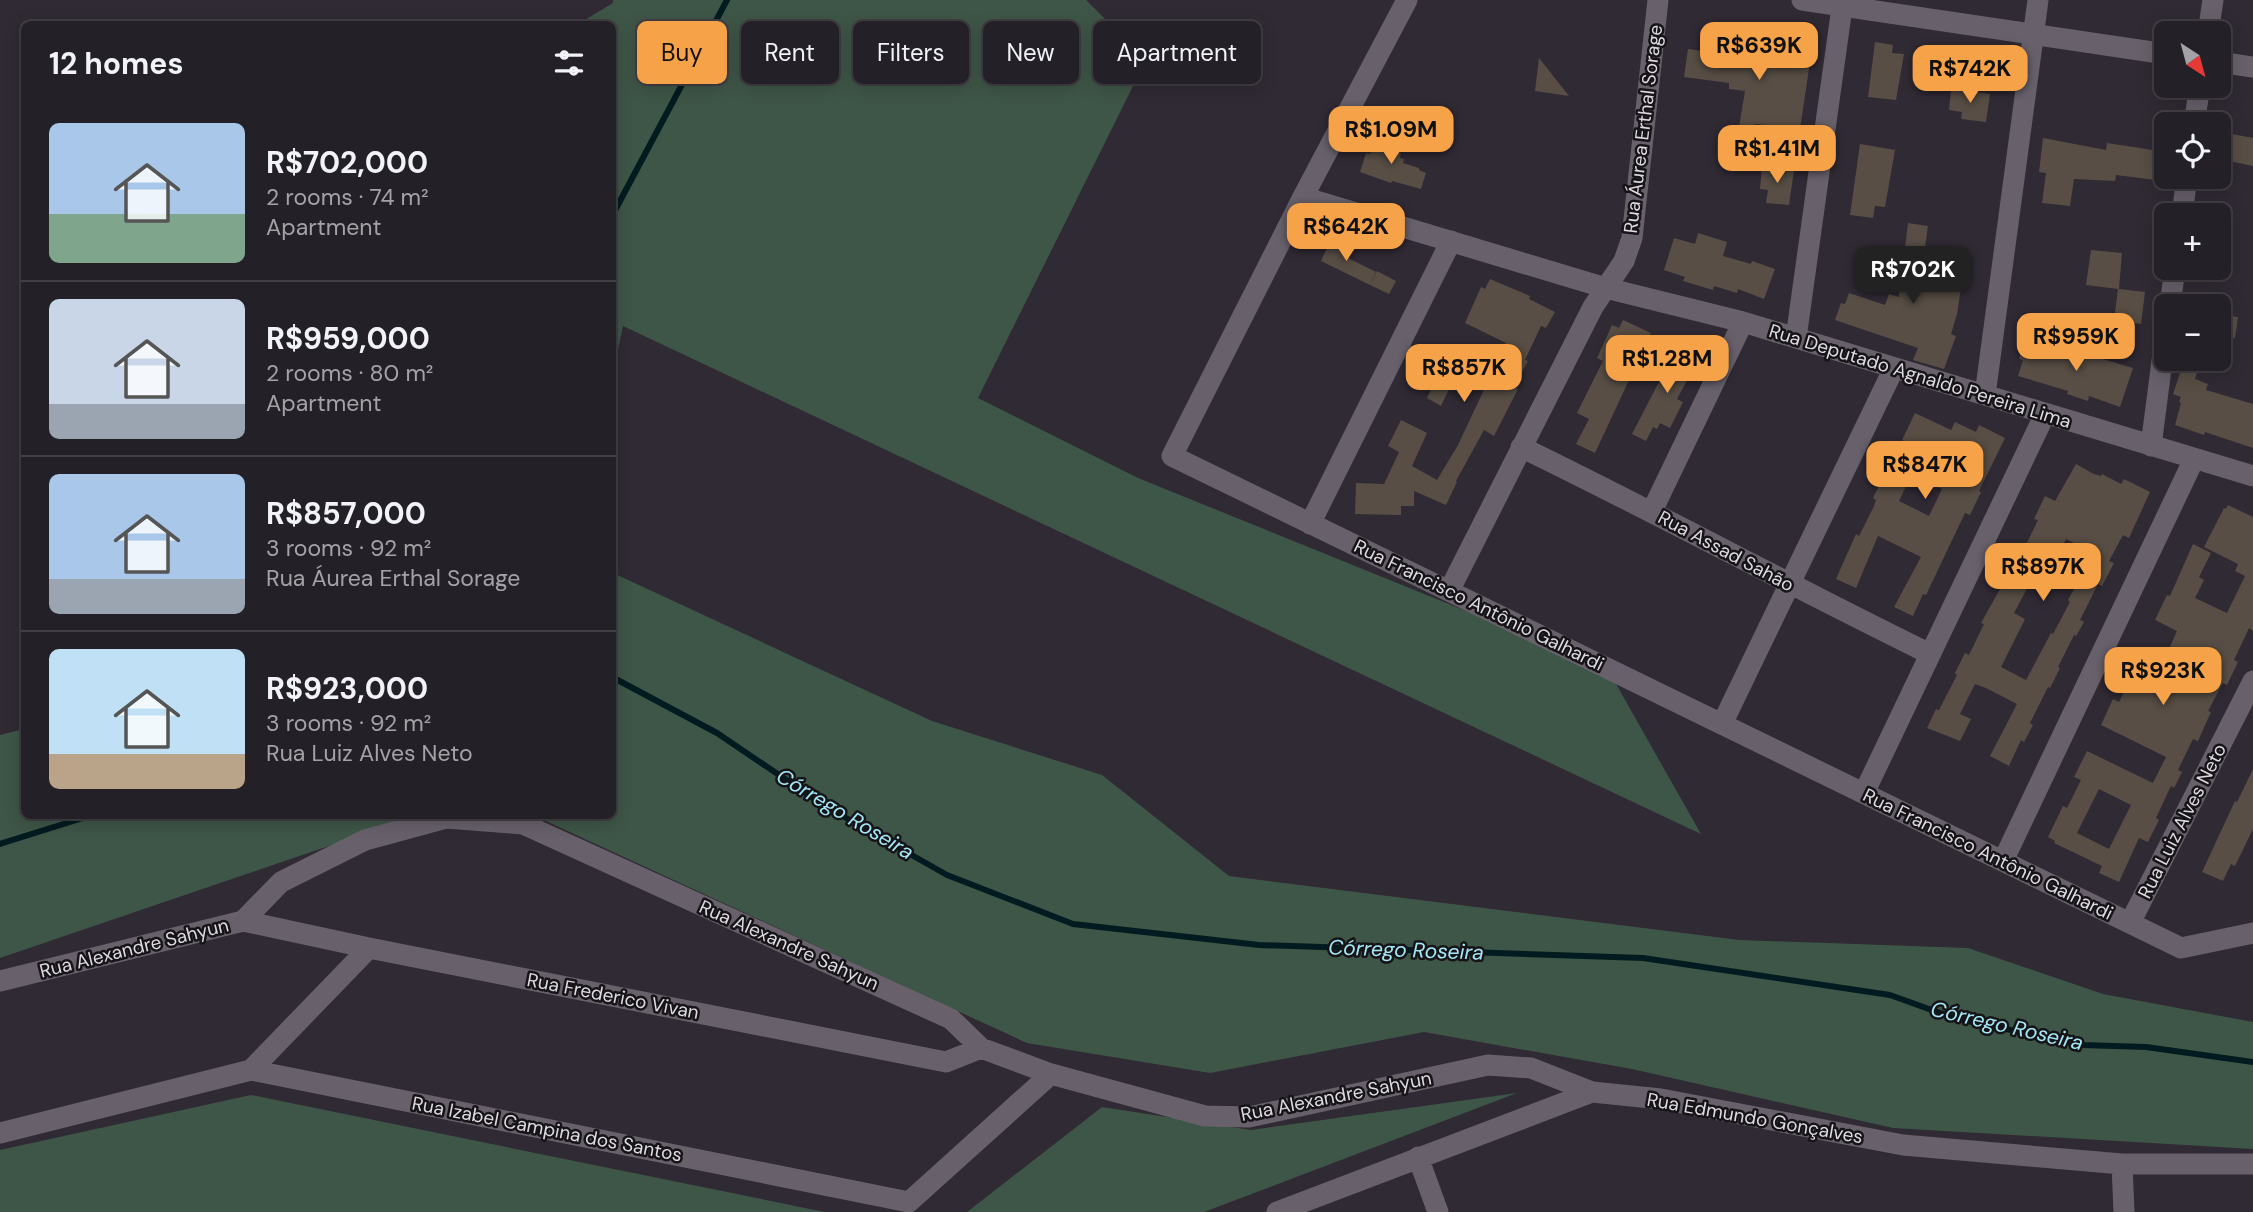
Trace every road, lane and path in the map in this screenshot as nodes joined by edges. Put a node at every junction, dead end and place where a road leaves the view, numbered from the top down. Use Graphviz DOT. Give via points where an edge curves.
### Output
graph roads {
  1 [pos="1407,0"];
  2 [pos="1658,0"];
  3 [pos="1802,0"];
  4 [pos="2038,0"];
  5 [pos="2213,0"];
  6 [pos="1843,3"];
  7 [pos="2209,21"];
  8 [pos="2034,34"];
  9 [pos="2154,52"];
  10 [pos="2231,64"];
  11 [pos="2253,67"];
  12 [pos="1303,197"];
  13 [pos="1451,241"];
  14 [pos="1606,288"];
  15 [pos="1743,322"];
  16 [pos="1796,338"];
  17 [pos="1894,368"];
  18 [pos="2161,371"];
  19 [pos="1985,395"];
  20 [pos="2045,414"];
  21 [pos="2151,446"];
  22 [pos="1521,447"];
  23 [pos="2194,459"];
  24 [pos="2253,476"];
  25 [pos="1652,511"];
  26 [pos="1310,524"];
  27 [pos="1789,586"];
  28 [pos="1449,591"];
  29 [pos="1930,654"];
  30 [pos="2253,681"];
  31 [pos="1722,724"];
  32 [pos="1864,793"];
  33 [pos="442,819"];
  34 [pos="459,819"];
  35 [pos="2003,861"];
  36 [pos="243,920"];
  37 [pos="2130,923"];
  38 [pos="2253,933"];
  39 [pos="369,948"];
  40 [pos="0,981"];
  41 [pos="981,1048"];
  42 [pos="251,1070"];
  43 [pos="1051,1074"];
  44 [pos="1592,1092"];
  45 [pos="0,1133"];
  46 [pos="1419,1157"];
  47 [pos="2122,1164"];
  48 [pos="2253,1164"];
  49 [pos="1278,1212"];
  50 [pos="1437,1212"];
  51 [pos="2124,1212"];
  1 -- 12 [label="street, Rua Francisco Antônio Galhardi"];
  2 -- 14 [label="street, Rua Áurea Erthal Sorage" via="1632,238 1624,261"];
  3 -- 6 [label="street"];
  4 -- 8 [label="street"];
  5 -- 7 [label="street"];
  6 -- 8 [label="street"];
  6 -- 16 [label="street"];
  8 -- 9 [label="street"];
  8 -- 19 [label="street"];
  10 -- 11 [label="street"];
  12 -- 13 [label="street, Rua Deputado Agnaldo Pereira Lima"];
  12 -- 26 [label="street, Rua Francisco Antônio Galhardi" via="1172,456"];
  13 -- 14 [label="street, Rua Deputado Agnaldo Pereira Lima"];
  13 -- 26 [label="street"];
  14 -- 15 [label="street, Rua Deputado Agnaldo Pereira Lima"];
  14 -- 22 [label="street, Rua Áurea Erthal Sorage"];
  15 -- 16 [label="street, Rua Deputado Agnaldo Pereira Lima"];
  15 -- 25 [label="street"];
  16 -- 17 [label="street, Rua Deputado Agnaldo Pereira Lima"];
  17 -- 19 [label="street, Rua Deputado Agnaldo Pereira Lima"];
  17 -- 27 [label="street"];
  18 -- 21 [label="street"];
  19 -- 20 [label="street, Rua Deputado Agnaldo Pereira Lima"];
  20 -- 21 [label="street, Rua Deputado Agnaldo Pereira Lima"];
  20 -- 29 [label="street"];
  21 -- 23 [label="street, Rua Deputado Agnaldo Pereira Lima"];
  22 -- 25 [label="street, Rua Assad Sahão"];
  22 -- 28 [label="street, Rua Áurea Erthal Sorage"];
  23 -- 24 [label="street, Rua Deputado Agnaldo Pereira Lima"];
  23 -- 35 [label="street"];
  25 -- 27 [label="street, Rua Assad Sahão"];
  26 -- 28 [label="street, Rua Francisco Antônio Galhardi"];
  27 -- 29 [label="street, Rua Assad Sahão"];
  27 -- 31 [label="street"];
  28 -- 31 [label="street, Rua Francisco Antônio Galhardi"];
  29 -- 32 [label="street"];
  30 -- 37 [label="street, Rua Luiz Alves Neto"];
  31 -- 32 [label="street, Rua Francisco Antônio Galhardi"];
  32 -- 35 [label="street, Rua Francisco Antônio Galhardi"];
  33 -- 36 [label="street, Rua Alexandre Sahyun" via="365,840 281,882"];
  34 -- 41 [label="street, Rua Alexandre Sahyun" via="523,824 951,1019"];
  35 -- 37 [label="street, Rua Francisco Antônio Galhardi"];
  36 -- 39 [label="street, Rua Frederico Vivan"];
  36 -- 40 [label="street, Rua Alexandre Sahyun"];
  37 -- 38 [label="street, Rua Francisco Antônio Galhardi" via="2181,948"];
  39 -- 41 [label="street, Rua Frederico Vivan" via="946,1062"];
  39 -- 42 [label="street"];
  41 -- 43 [label="street, Rua Alexandre Sahyun"];
  42 -- 43 [label="street, Rua Izabel Campina dos Santos" via="909,1202"];
  42 -- 45 [label="street, Rua Izabel Campina dos Santos"];
  43 -- 44 [label="street, Rua Alexandre Sahyun" via="1205,1116 1249,1116 1488,1065 1531,1068"];
  44 -- 46 [label="street, Rua Edmundo Gonçalves"];
  44 -- 47 [label="street, Rua Edmundo Gonçalves" via="1661,1099 1903,1145"];
  46 -- 49 [label="street, Rua Edmundo Gonçalves"];
  46 -- 50 [label="street"];
  47 -- 48 [label="street, Rua Edmundo Gonçalves"];
  47 -- 51 [label="street"];
}
